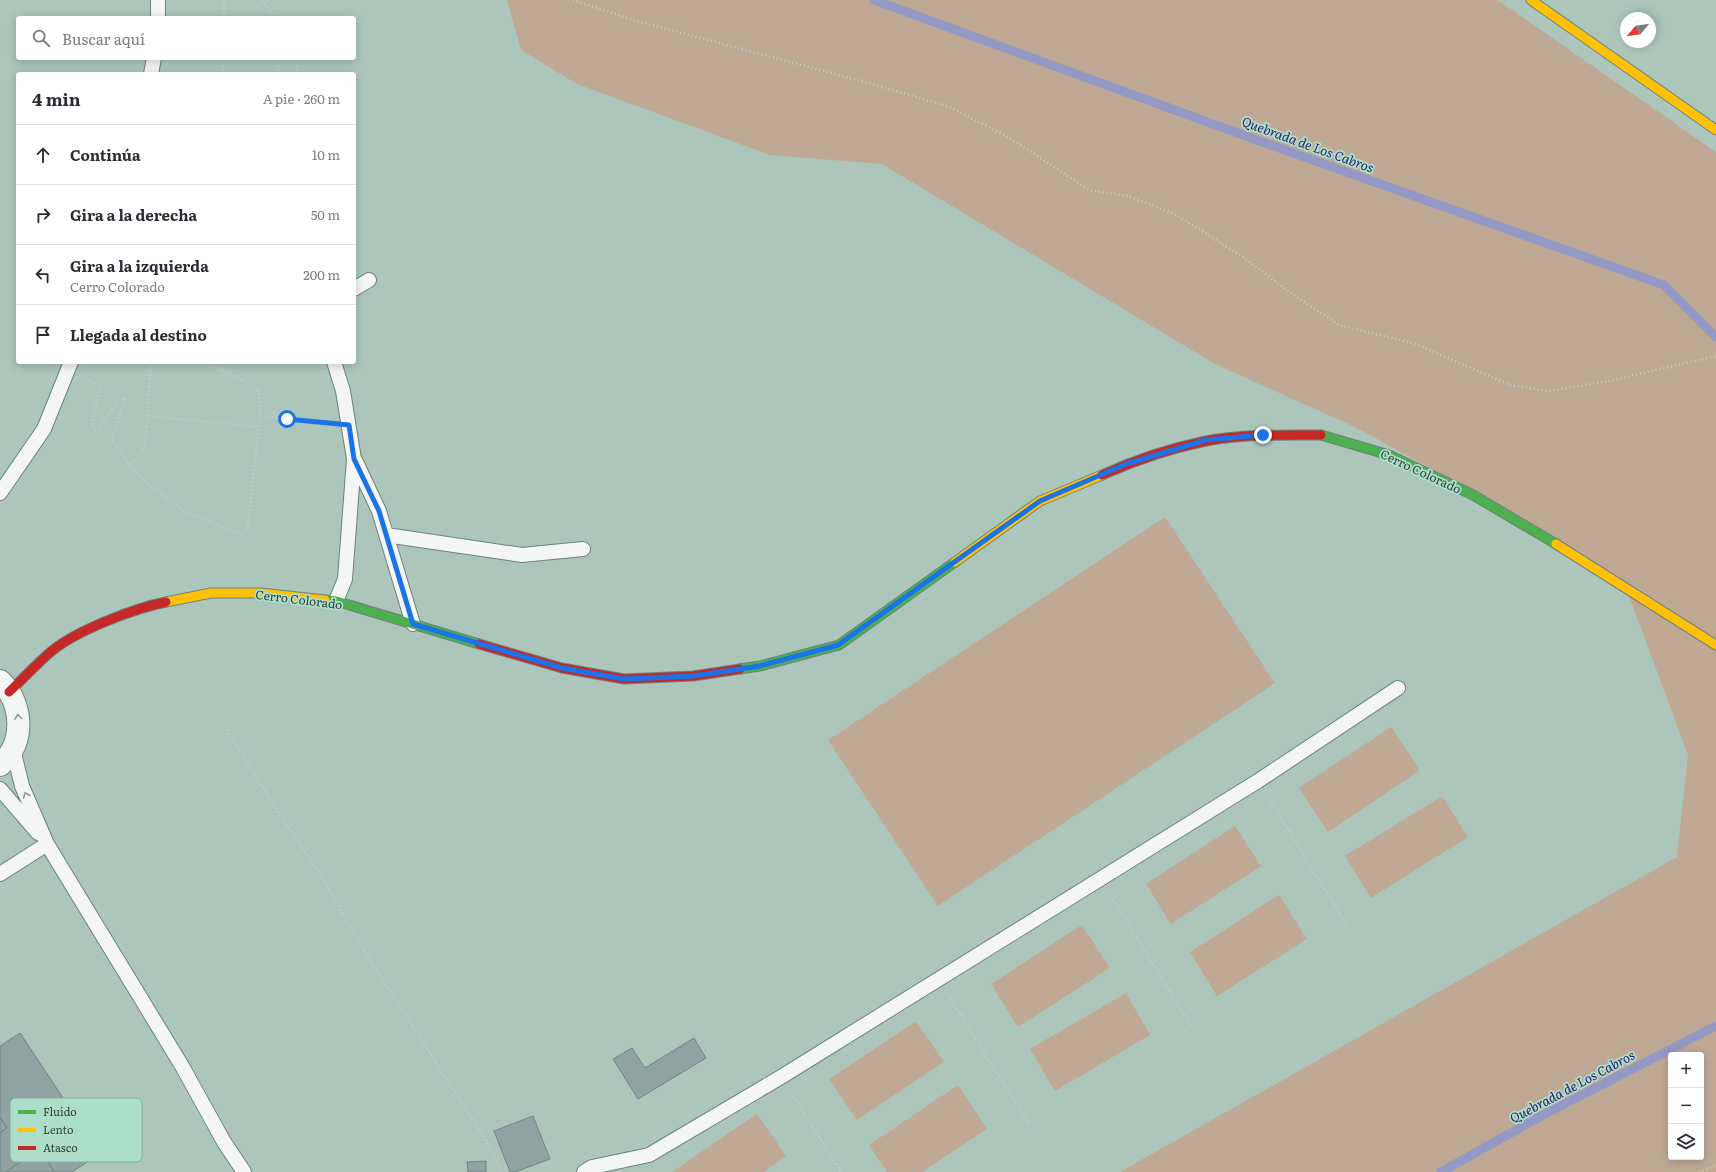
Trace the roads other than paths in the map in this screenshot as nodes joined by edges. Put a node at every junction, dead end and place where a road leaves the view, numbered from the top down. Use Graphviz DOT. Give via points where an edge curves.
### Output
graph roads {
  1 [pos="158,0"];
  2 [pos="1531,0"];
  3 [pos="158,16"];
  4 [pos="154,60"];
  5 [pos="151,72"];
  6 [pos="1716,130"];
  7 [pos="369,280"];
  8 [pos="356,288"];
  9 [pos="335,364"];
  10 [pos="69,366"];
  11 [pos="354,459"];
  12 [pos="0,492"];
  13 [pos="386,535"];
  14 [pos="583,549"];
  15 [pos="336,601"];
  16 [pos="413,624"];
  17 [pos="1716,645"];
  18 [pos="5,686"];
  19 [pos="1398,688"];
  20 [pos="6,757"];
  21 [pos="0,789"];
  22 [pos="47,844"];
  23 [pos="0,874"];
  24 [pos="244,1172"];
  25 [pos="584,1172"];
  1 -- 3 [label="lane"];
  2 -- 6 [label="street"];
  4 -- 5 [label="lane"];
  7 -- 8 [label="lane"];
  9 -- 11 [label="lane" via="343,391"];
  10 -- 12 [label="lane" via="44,429"];
  11 -- 13 [label="lane" via="379,511"];
  11 -- 15 [label="lane" via="345,579"];
  13 -- 14 [label="lane" via="522,555"];
  13 -- 16 [label="lane"];
  15 -- 16 [label="street, Cerro Colorado"];
  15 -- 18 [label="street, Cerro Colorado" via="260,593 211,592 149,605 92,627 54,649"];
  16 -- 17 [label="street, Cerro Colorado" via="562,668 624,679 693,676 760,666 838,645 1040,501 1126,464 1206,440 1263,435 1326,436 1389,455 1473,495 1558,545"];
  20 -- 18 [label="street, Cerro Colorado, one-way" via="19,726 18,714"];
  19 -- 25 [label="lane" via="1258,781 1101,880 781,1077 649,1155 592,1167"];
  22 -- 20 [label="lane, one-way" via="22,786"];
  21 -- 22 [label="lane"];
  22 -- 23 [label="lane"];
  22 -- 24 [label="lane"];
}
